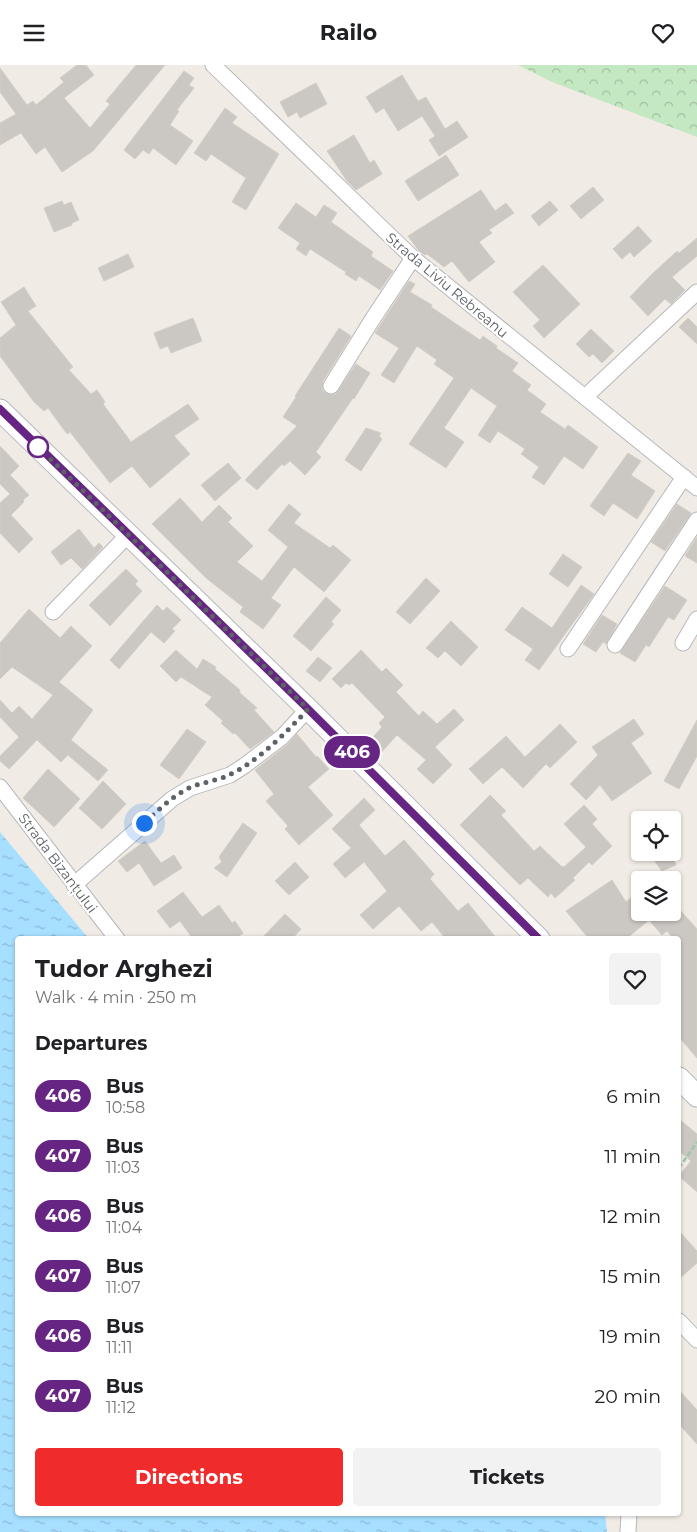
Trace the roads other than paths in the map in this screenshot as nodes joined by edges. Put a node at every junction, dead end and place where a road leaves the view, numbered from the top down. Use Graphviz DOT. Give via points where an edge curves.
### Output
graph roads {
  1 [pos="213,65"];
  2 [pos="413,258"];
  3 [pos="697,291"];
  4 [pos="331,386"];
  5 [pos="585,397"];
  6 [pos="0,409"];
  7 [pos="684,477"];
  8 [pos="697,488"];
  9 [pos="697,520"];
  10 [pos="128,535"];
  11 [pos="53,612"];
  12 [pos="697,619"];
  13 [pos="683,643"];
  14 [pos="615,645"];
  15 [pos="568,649"];
  16 [pos="308,709"];
  17 [pos="0,787"];
  18 [pos="74,885"];
  19 [pos="115,936"];
  20 [pos="536,936"];
  21 [pos="681,1080"];
  22 [pos="697,1096"];
  23 [pos="681,1323"];
  24 [pos="697,1340"];
  25 [pos="629,1516"];
  26 [pos="628,1532"];
  1 -- 2 [label="street, Strada Liviu Rebreanu"];
  2 -- 4 [label="street"];
  2 -- 5 [label="street, Strada Liviu Rebreanu"];
  3 -- 5 [label="street"];
  5 -- 7 [label="street, Strada Liviu Rebreanu"];
  6 -- 10 [label="main road"];
  7 -- 8 [label="street, Strada Liviu Rebreanu"];
  7 -- 15 [label="street"];
  9 -- 14 [label="street"];
  10 -- 11 [label="street"];
  10 -- 16 [label="main road"];
  12 -- 13 [label="street"];
  16 -- 18 [label="street" via="282,737 244,766 172,799"];
  16 -- 20 [label="main road"];
  17 -- 18 [label="street, Strada Bizanțului"];
  18 -- 19 [label="street, Strada Bizanțului"];
  21 -- 22 [label="main road"];
  23 -- 24 [label="street"];
  25 -- 26 [label="street"];
}
